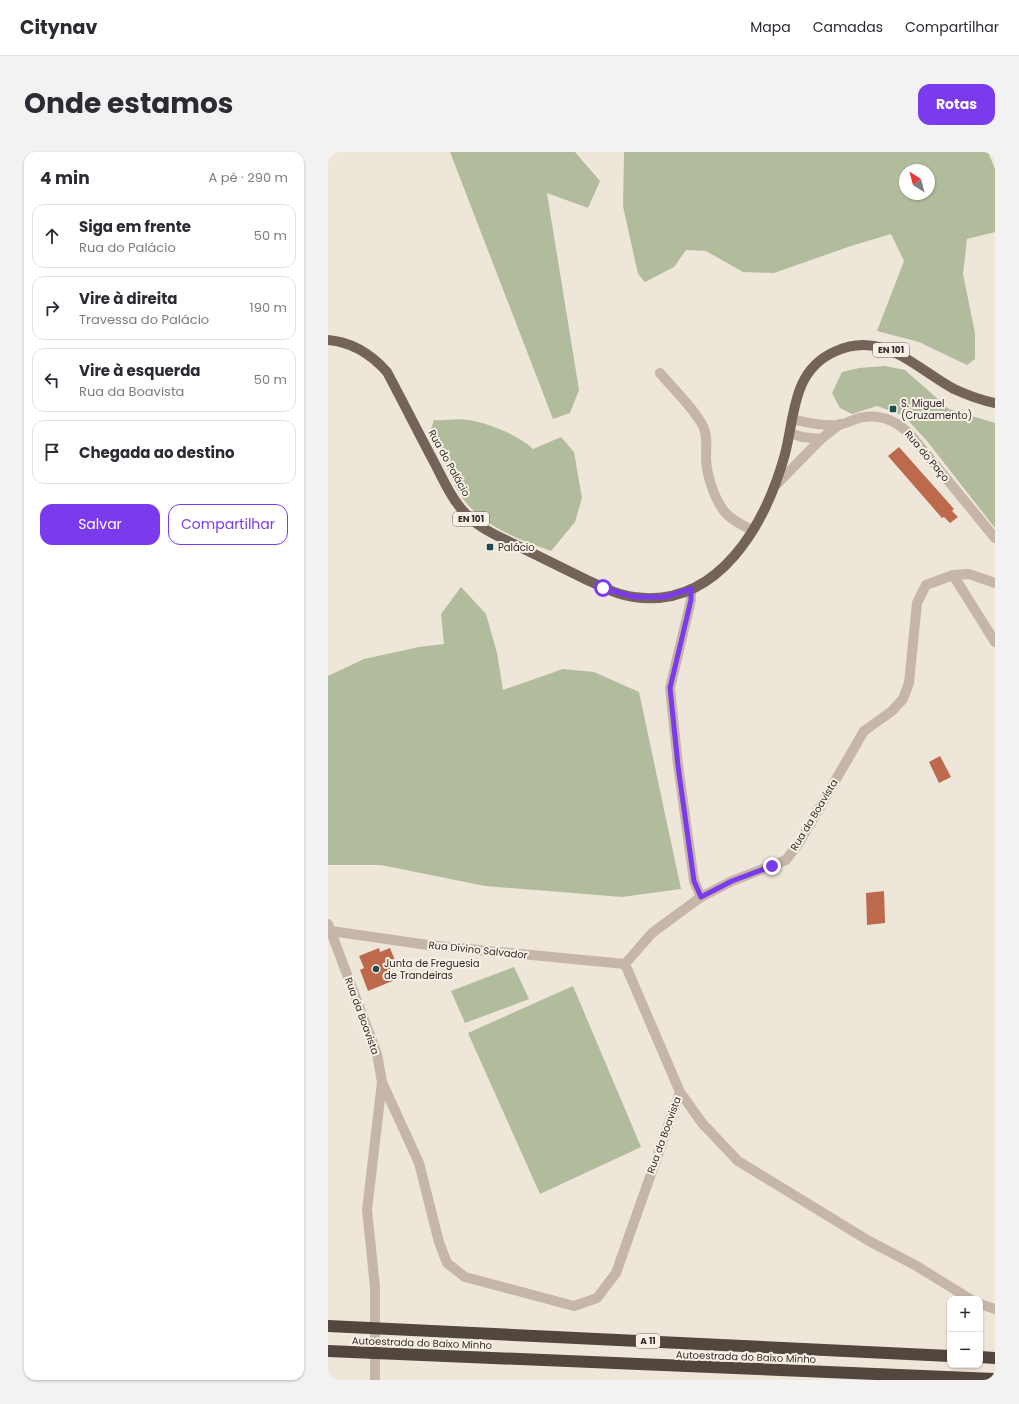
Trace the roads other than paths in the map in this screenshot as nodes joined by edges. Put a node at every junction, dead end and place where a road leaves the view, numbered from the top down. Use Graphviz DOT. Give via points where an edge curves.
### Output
graph roads {
  1 [pos="328,340"];
  2 [pos="660,373"];
  3 [pos="995,403"];
  4 [pos="792,419"];
  5 [pos="840,424"];
  6 [pos="790,433"];
  7 [pos="821,439"];
  8 [pos="774,487"];
  9 [pos="752,530"];
  10 [pos="995,538"];
  11 [pos="953,575"];
  12 [pos="995,583"];
  13 [pos="691,589"];
  14 [pos="995,642"];
  15 [pos="701,897"];
  16 [pos="329,927"];
  17 [pos="625,964"];
  18 [pos="382,1082"];
  19 [pos="680,1092"];
  20 [pos="965,1296"];
  21 [pos="983,1305"];
  22 [pos="995,1309"];
  23 [pos="328,1326"];
  24 [pos="328,1351"];
  25 [pos="947,1356"];
  26 [pos="983,1357"];
  27 [pos="995,1358"];
  28 [pos="995,1379"];
  29 [pos="375,1380"];
  1 -- 13 [label="main road, Rua do Palácio / EN 101" via="360,348 376,359 387,372 450,492 465,514 486,530 603,588 634,597 664,597"];
  2 -- 9 [label="street" via="702,425 706,437 709,476 724,511 736,522"];
  3 -- 4 [label="main road, EN 101" via="952,388 894,351 870,345 854,346 834,352 813,367 797,396"];
  4 -- 5 [label="street, Rua do Paço" via="822,425"];
  4 -- 6 [label="main road, EN 101"];
  5 -- 7 [label="street"];
  5 -- 10 [label="street, Rua do Paço" via="877,415 897,422 909,433"];
  6 -- 7 [label="street"];
  6 -- 8 [label="main road, EN 101"];
  7 -- 8 [label="street"];
  8 -- 9 [label="main road, EN 101"];
  9 -- 13 [label="main road, EN 101" via="740,550 723,569"];
  11 -- 12 [label="street, Rua da Boavista" via="969,574"];
  11 -- 14 [label="street"];
  11 -- 15 [label="street, Rua da Boavista" via="926,585 917,603 909,683 903,699 892,711 864,731 786,860 732,881"];
  13 -- 15 [label="street" via="691,600 670,688 694,881"];
  15 -- 17 [label="street, Rua da Boavista" via="652,933"];
  16 -- 17 [label="street, Rua Divino Salvador" via="428,945"];
  16 -- 18 [label="street, Rua da Boavista" via="377,1054"];
  17 -- 19 [label="street, Rua da Boavista"];
  18 -- 19 [label="street, Rua da Boavista" via="419,1163 439,1242 447,1263 465,1277 574,1306 597,1298 616,1274"];
  18 -- 29 [label="street" via="367,1210 375,1287"];
  19 -- 20 [label="street" via="702,1123 738,1161"];
  21 -- 22 [label="street"];
  23 -- 25 [label="highway, Autoestrada do Baixo Minho / A 11"];
  24 -- 28 [label="highway, Autoestrada do Baixo Minho"];
  26 -- 27 [label="highway"];
}
